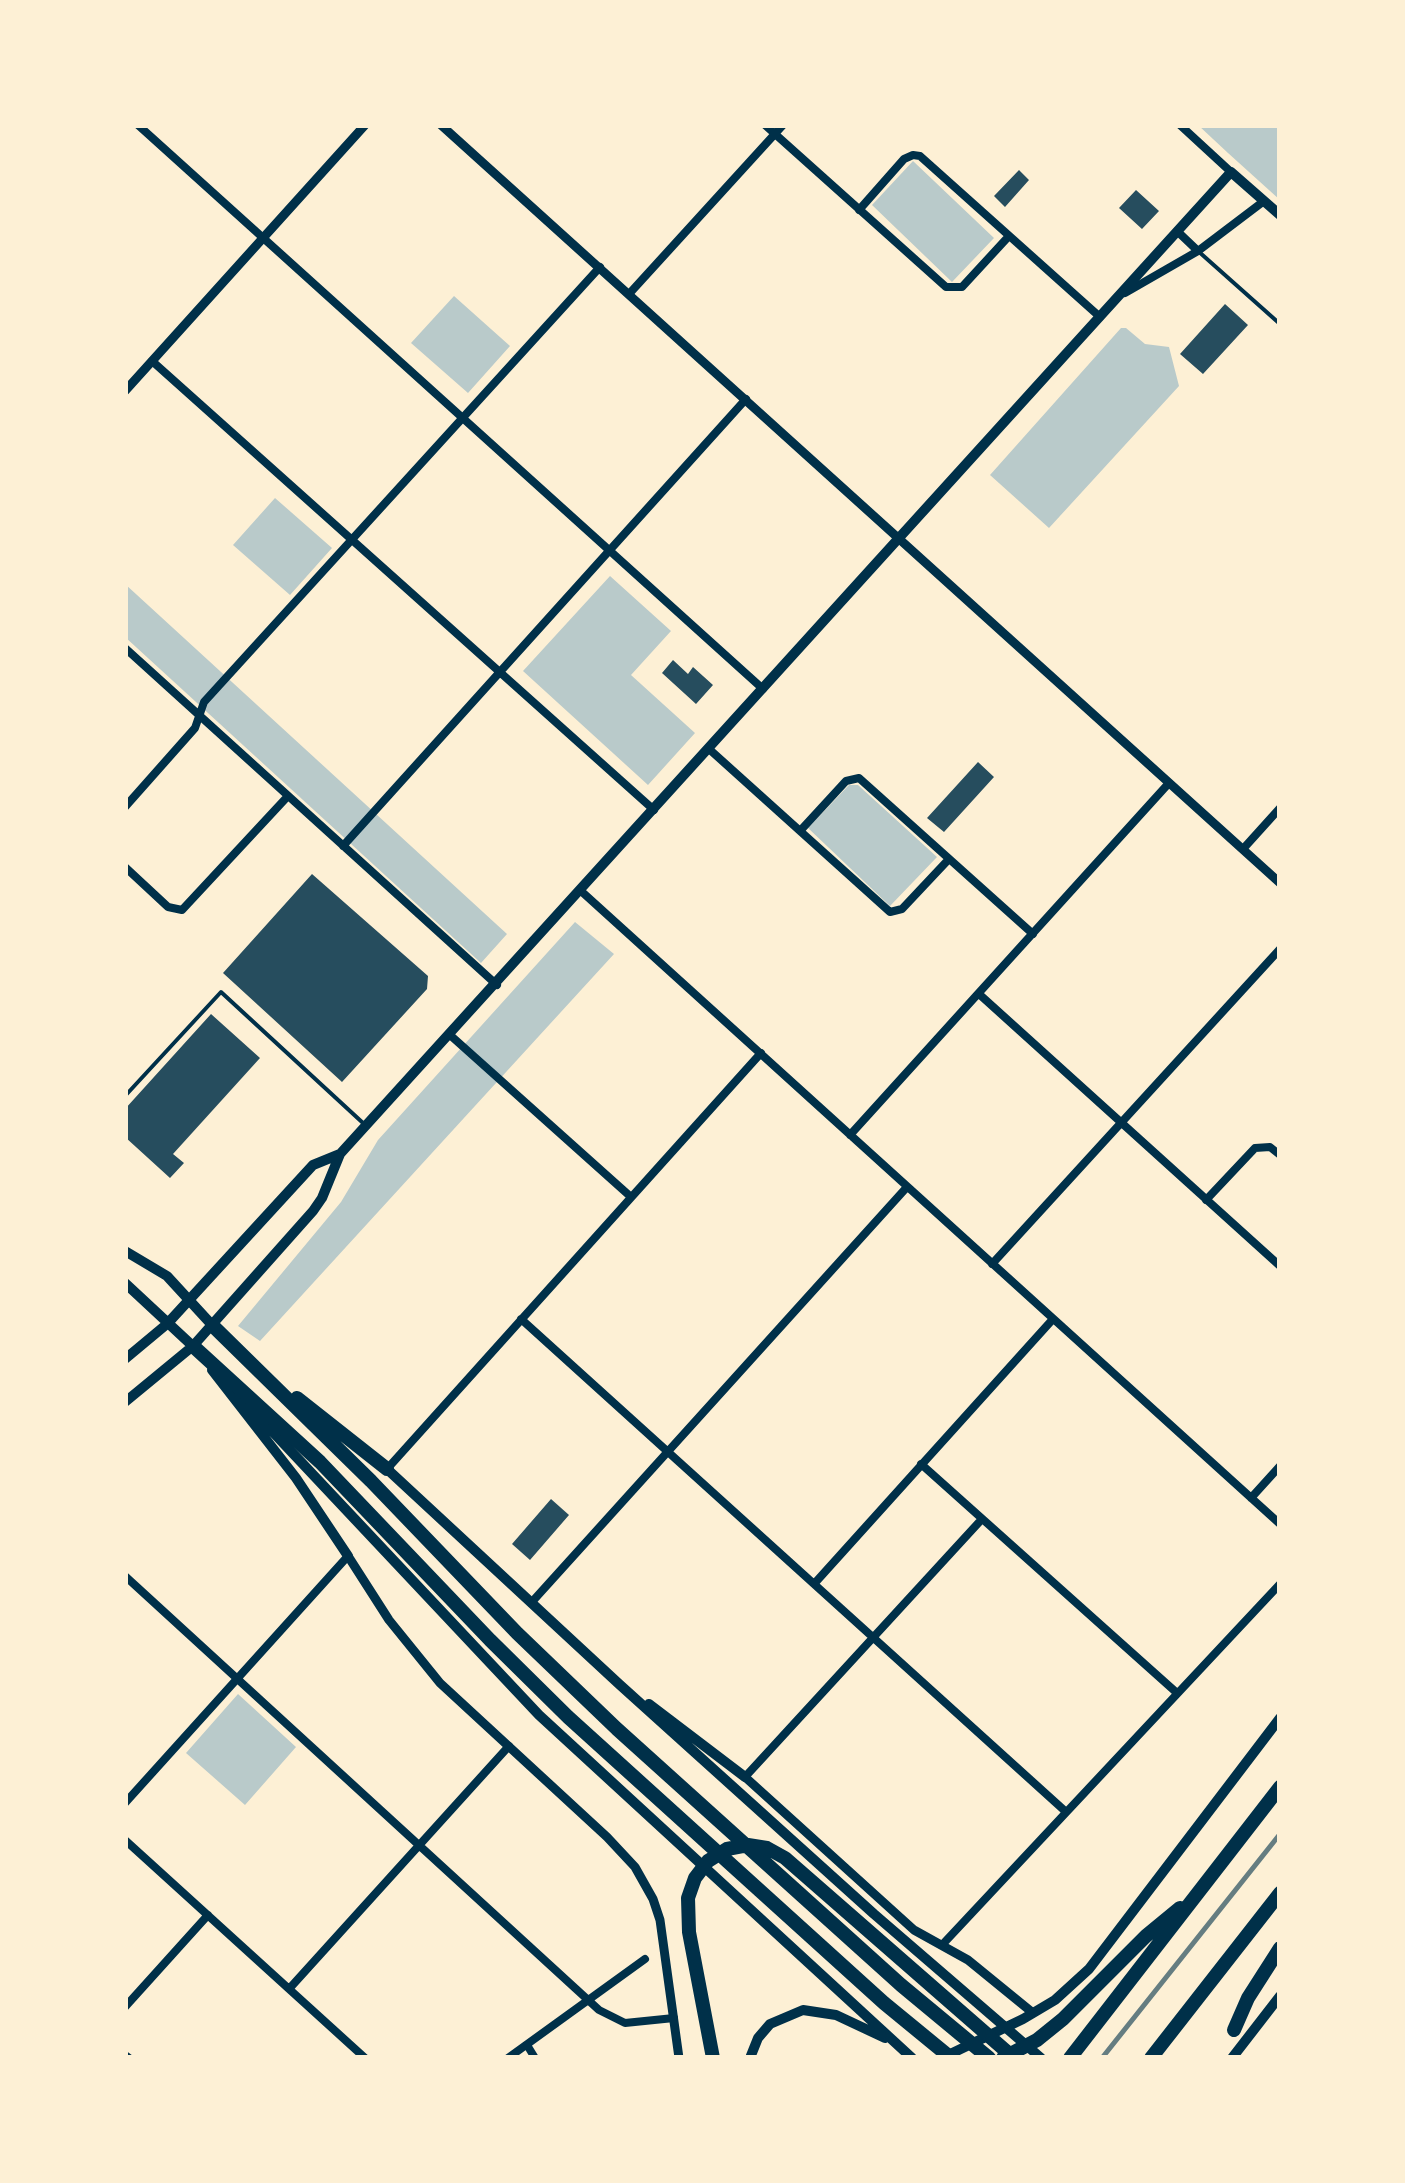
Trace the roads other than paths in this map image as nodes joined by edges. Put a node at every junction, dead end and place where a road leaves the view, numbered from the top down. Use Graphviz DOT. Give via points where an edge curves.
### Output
graph roads {
  1 [pos="138,125"];
  2 [pos="365,125"];
  3 [pos="441,125"];
  4 [pos="765,125"];
  5 [pos="782,125"];
  6 [pos="1185,127"];
  7 [pos="774,134"];
  8 [pos="1231,172"];
  9 [pos="1264,200"];
  10 [pos="859,210"];
  11 [pos="1280,215"];
  12 [pos="1178,231"];
  13 [pos="1009,236"];
  14 [pos="263,239"];
  15 [pos="1198,251"];
  16 [pos="600,267"];
  17 [pos="629,294"];
  18 [pos="1117,298"];
  19 [pos="1100,317"];
  20 [pos="1280,324"];
  21 [pos="152,361"];
  22 [pos="125,391"];
  23 [pos="746,399"];
  24 [pos="462,418"];
  25 [pos="899,538"];
  26 [pos="352,540"];
  27 [pos="609,551"];
  28 [pos="125,648"];
  29 [pos="500,672"];
  30 [pos="763,690"];
  31 [pos="199,716"];
  32 [pos="710,749"];
  33 [pos="1170,783"];
  34 [pos="288,796"];
  35 [pos="125,807"];
  36 [pos="1280,808"];
  37 [pos="654,810"];
  38 [pos="800,831"];
  39 [pos="344,846"];
  40 [pos="1243,849"];
  41 [pos="949,859"];
  42 [pos="125,867"];
  43 [pos="1280,883"];
  44 [pos="581,890"];
  45 [pos="1033,934"];
  46 [pos="1280,949"];
  47 [pos="496,985"];
  48 [pos="979,994"];
  49 [pos="450,1034"];
  50 [pos="761,1054"];
  51 [pos="125,1096"];
  52 [pos="1121,1122"];
  53 [pos="366,1126"];
  54 [pos="850,1135"];
  55 [pos="340,1154"];
  56 [pos="1280,1155"];
  57 [pos="908,1187"];
  58 [pos="631,1197"];
  59 [pos="1206,1200"];
  60 [pos="125,1251"];
  61 [pos="992,1264"];
  62 [pos="1280,1266"];
  63 [pos="125,1283"];
  64 [pos="190,1299"];
  65 [pos="1052,1319"];
  66 [pos="521,1320"];
  67 [pos="167,1324"];
  68 [pos="212,1324"];
  69 [pos="193,1346"];
  70 [pos="125,1359"];
  71 [pos="264,1376"];
  72 [pos="125,1402"];
  73 [pos="668,1452"];
  74 [pos="921,1464"];
  75 [pos="1280,1466"];
  76 [pos="386,1468"];
  77 [pos="1251,1498"];
  78 [pos="982,1519"];
  79 [pos="1280,1524"];
  80 [pos="348,1556"];
  81 [pos="125,1576"];
  82 [pos="814,1584"];
  83 [pos="1280,1584"];
  84 [pos="531,1603"];
  85 [pos="874,1638"];
  86 [pos="238,1678"];
  87 [pos="619,1684"];
  88 [pos="1177,1693"];
  89 [pos="1280,1718"];
  90 [pos="508,1746"];
  91 [pos="745,1778"];
  92 [pos="1280,1787"];
  93 [pos="125,1803"];
  94 [pos="1066,1811"];
  95 [pos="125,1840"];
  96 [pos="420,1844"];
  97 [pos="1280,1893"];
  98 [pos="1197,1895"];
  99 [pos="208,1916"];
  100 [pos="942,1945"];
  101 [pos="1280,1948"];
  102 [pos="645,1959"];
  103 [pos="289,1989"];
  104 [pos="1280,1996"];
  105 [pos="589,2000"];
  106 [pos="125,2007"];
  107 [pos="1028,2016"];
  108 [pos="674,2018"];
  109 [pos="1234,2030"];
  110 [pos="895,2043"];
  111 [pos="526,2045"];
  112 [pos="1073,2055"];
  113 [pos="365,2058"];
  114 [pos="508,2058"];
  115 [pos="535,2058"];
  116 [pos="680,2058"];
  117 [pos="714,2058"];
  118 [pos="750,2058"];
  119 [pos="912,2058"];
  120 [pos="942,2058"];
  121 [pos="951,2058"];
  122 [pos="989,2058"];
  123 [pos="1002,2058"];
  124 [pos="1014,2058"];
  125 [pos="1041,2058"];
  126 [pos="1152,2058"];
  127 [pos="1232,2058"];
  1 -- 14 [label="street"];
  2 -- 14 [label="street"];
  3 -- 16 [label="street"];
  4 -- 7 [label="street"];
  5 -- 7 [label="street"];
  6 -- 8 [label="street"];
  7 -- 10 [label="street"];
  7 -- 17 [label="street"];
  8 -- 9 [label="main road"];
  8 -- 12 [label="main road"];
  9 -- 11 [label="main road"];
  9 -- 15 [label="street"];
  10 -- 13 [label="street" via="950,289 965,284"];
  10 -- 13 [label="street" via="904,159 917,155"];
  12 -- 15 [label="street"];
  12 -- 18 [label="main road"];
  13 -- 19 [label="street"];
  14 -- 21 [label="street"];
  14 -- 24 [label="street"];
  15 -- 18 [label="street"];
  15 -- 20 [label="lane"];
  16 -- 17 [label="street"];
  16 -- 24 [label="street"];
  17 -- 23 [label="street"];
  18 -- 19 [label="main road"];
  19 -- 25 [label="main road"];
  21 -- 22 [label="street"];
  21 -- 26 [label="street"];
  23 -- 25 [label="street"];
  23 -- 27 [label="street"];
  24 -- 26 [label="street"];
  24 -- 27 [label="street"];
  25 -- 30 [label="main road"];
  25 -- 33 [label="street"];
  26 -- 29 [label="street"];
  26 -- 31 [label="street" via="204,702"];
  27 -- 29 [label="street"];
  27 -- 30 [label="street"];
  28 -- 31 [label="street"];
  29 -- 37 [label="street"];
  29 -- 39 [label="street"];
  30 -- 32 [label="main road"];
  31 -- 34 [label="street"];
  31 -- 35 [label="street"];
  32 -- 37 [label="main road"];
  32 -- 38 [label="street"];
  33 -- 40 [label="street"];
  33 -- 45 [label="street"];
  34 -- 39 [label="street"];
  34 -- 42 [label="street" via="182,910 168,907"];
  36 -- 40 [label="street"];
  37 -- 44 [label="main road"];
  38 -- 41 [label="street" via="854,777"];
  38 -- 41 [label="street" via="894,913"];
  39 -- 47 [label="street"];
  40 -- 43 [label="street"];
  41 -- 45 [label="street"];
  44 -- 47 [label="main road"];
  44 -- 50 [label="street"];
  45 -- 48 [label="street"];
  46 -- 52 [label="street"];
  47 -- 49 [label="main road"];
  48 -- 52 [label="street"];
  48 -- 54 [label="street"];
  49 -- 53 [label="main road"];
  49 -- 58 [label="street"];
  50 -- 54 [label="street"];
  50 -- 58 [label="street"];
  51 -- 53 [label="lane" via="221,992"];
  52 -- 59 [label="street"];
  52 -- 61 [label="street"];
  53 -- 55 [label="main road"];
  54 -- 57 [label="street"];
  55 -- 64 [label="main road" via="313,1166"];
  55 -- 68 [label="main road" via="313,1211"];
  56 -- 59 [label="street" via="1255,1148"];
  57 -- 61 [label="street"];
  57 -- 73 [label="street"];
  58 -- 66 [label="street"];
  59 -- 62 [label="street"];
  60 -- 64 [label="main road"];
  61 -- 65 [label="street"];
  63 -- 67 [label="main road"];
  64 -- 67 [label="main road"];
  64 -- 68 [label="main road"];
  65 -- 74 [label="street"];
  65 -- 77 [label="street"];
  66 -- 73 [label="street"];
  66 -- 76 [label="street"];
  67 -- 69 [label="main road"];
  67 -- 70 [label="main road"];
  68 -- 69 [label="main road"];
  68 -- 71 [label="highway"];
  69 -- 72 [label="main road"];
  69 -- 80 [label="main road"];
  69 -- 110 [label="main road" via="528,1704"];
  69 -- 121 [label="highway" via="320,1462 581,1729"];
  71 -- 76 [label="highway"];
  71 -- 122 [label="highway" via="605,1718"];
  73 -- 82 [label="street"];
  73 -- 84 [label="street"];
  74 -- 78 [label="street"];
  74 -- 82 [label="street"];
  75 -- 77 [label="street"];
  76 -- 84 [label="main road"];
  77 -- 79 [label="street"];
  78 -- 85 [label="street"];
  78 -- 88 [label="street"];
  80 -- 86 [label="street"];
  80 -- 90 [label="street" via="427,1668"];
  81 -- 86 [label="street"];
  82 -- 85 [label="street"];
  83 -- 88 [label="street"];
  84 -- 87 [label="main road"];
  85 -- 91 [label="street"];
  85 -- 94 [label="street"];
  86 -- 93 [label="street"];
  86 -- 96 [label="street"];
  87 -- 91 [label="main road"];
  87 -- 125 [label="main road"];
  88 -- 94 [label="street"];
  89 -- 107 [label="main road" via="1089,1969"];
  90 -- 96 [label="street"];
  90 -- 108 [label="street" via="642,1878 660,1920"];
  91 -- 100 [label="street" via="914,1930"];
  92 -- 98 [label="highway"];
  94 -- 100 [label="street"];
  95 -- 99 [label="street"];
  96 -- 103 [label="street"];
  96 -- 105 [label="street"];
  97 -- 126 [label="highway"];
  98 -- 112 [label="highway"];
  98 -- 123 [label="highway" via="1146,1936 1084,2002 1042,2037"];
  99 -- 103 [label="street"];
  99 -- 106 [label="street"];
  100 -- 107 [label="street" via="979,1968"];
  101 -- 109 [label="highway"];
  102 -- 105 [label="street"];
  103 -- 113 [label="street"];
  104 -- 127 [label="main road"];
  105 -- 108 [label="street" via="625,2023"];
  105 -- 111 [label="street"];
  107 -- 120 [label="main road"];
  108 -- 116 [label="street"];
  110 -- 118 [label="main road" via="836,2015 803,2010 770,2024"];
  110 -- 119 [label="main road"];
  111 -- 114 [label="street"];
  111 -- 115 [label="street"];
  117 -- 124 [label="highway" via="687,1920 690,1888 708,1861 727,1849 757,1846 785,1858"];
}
